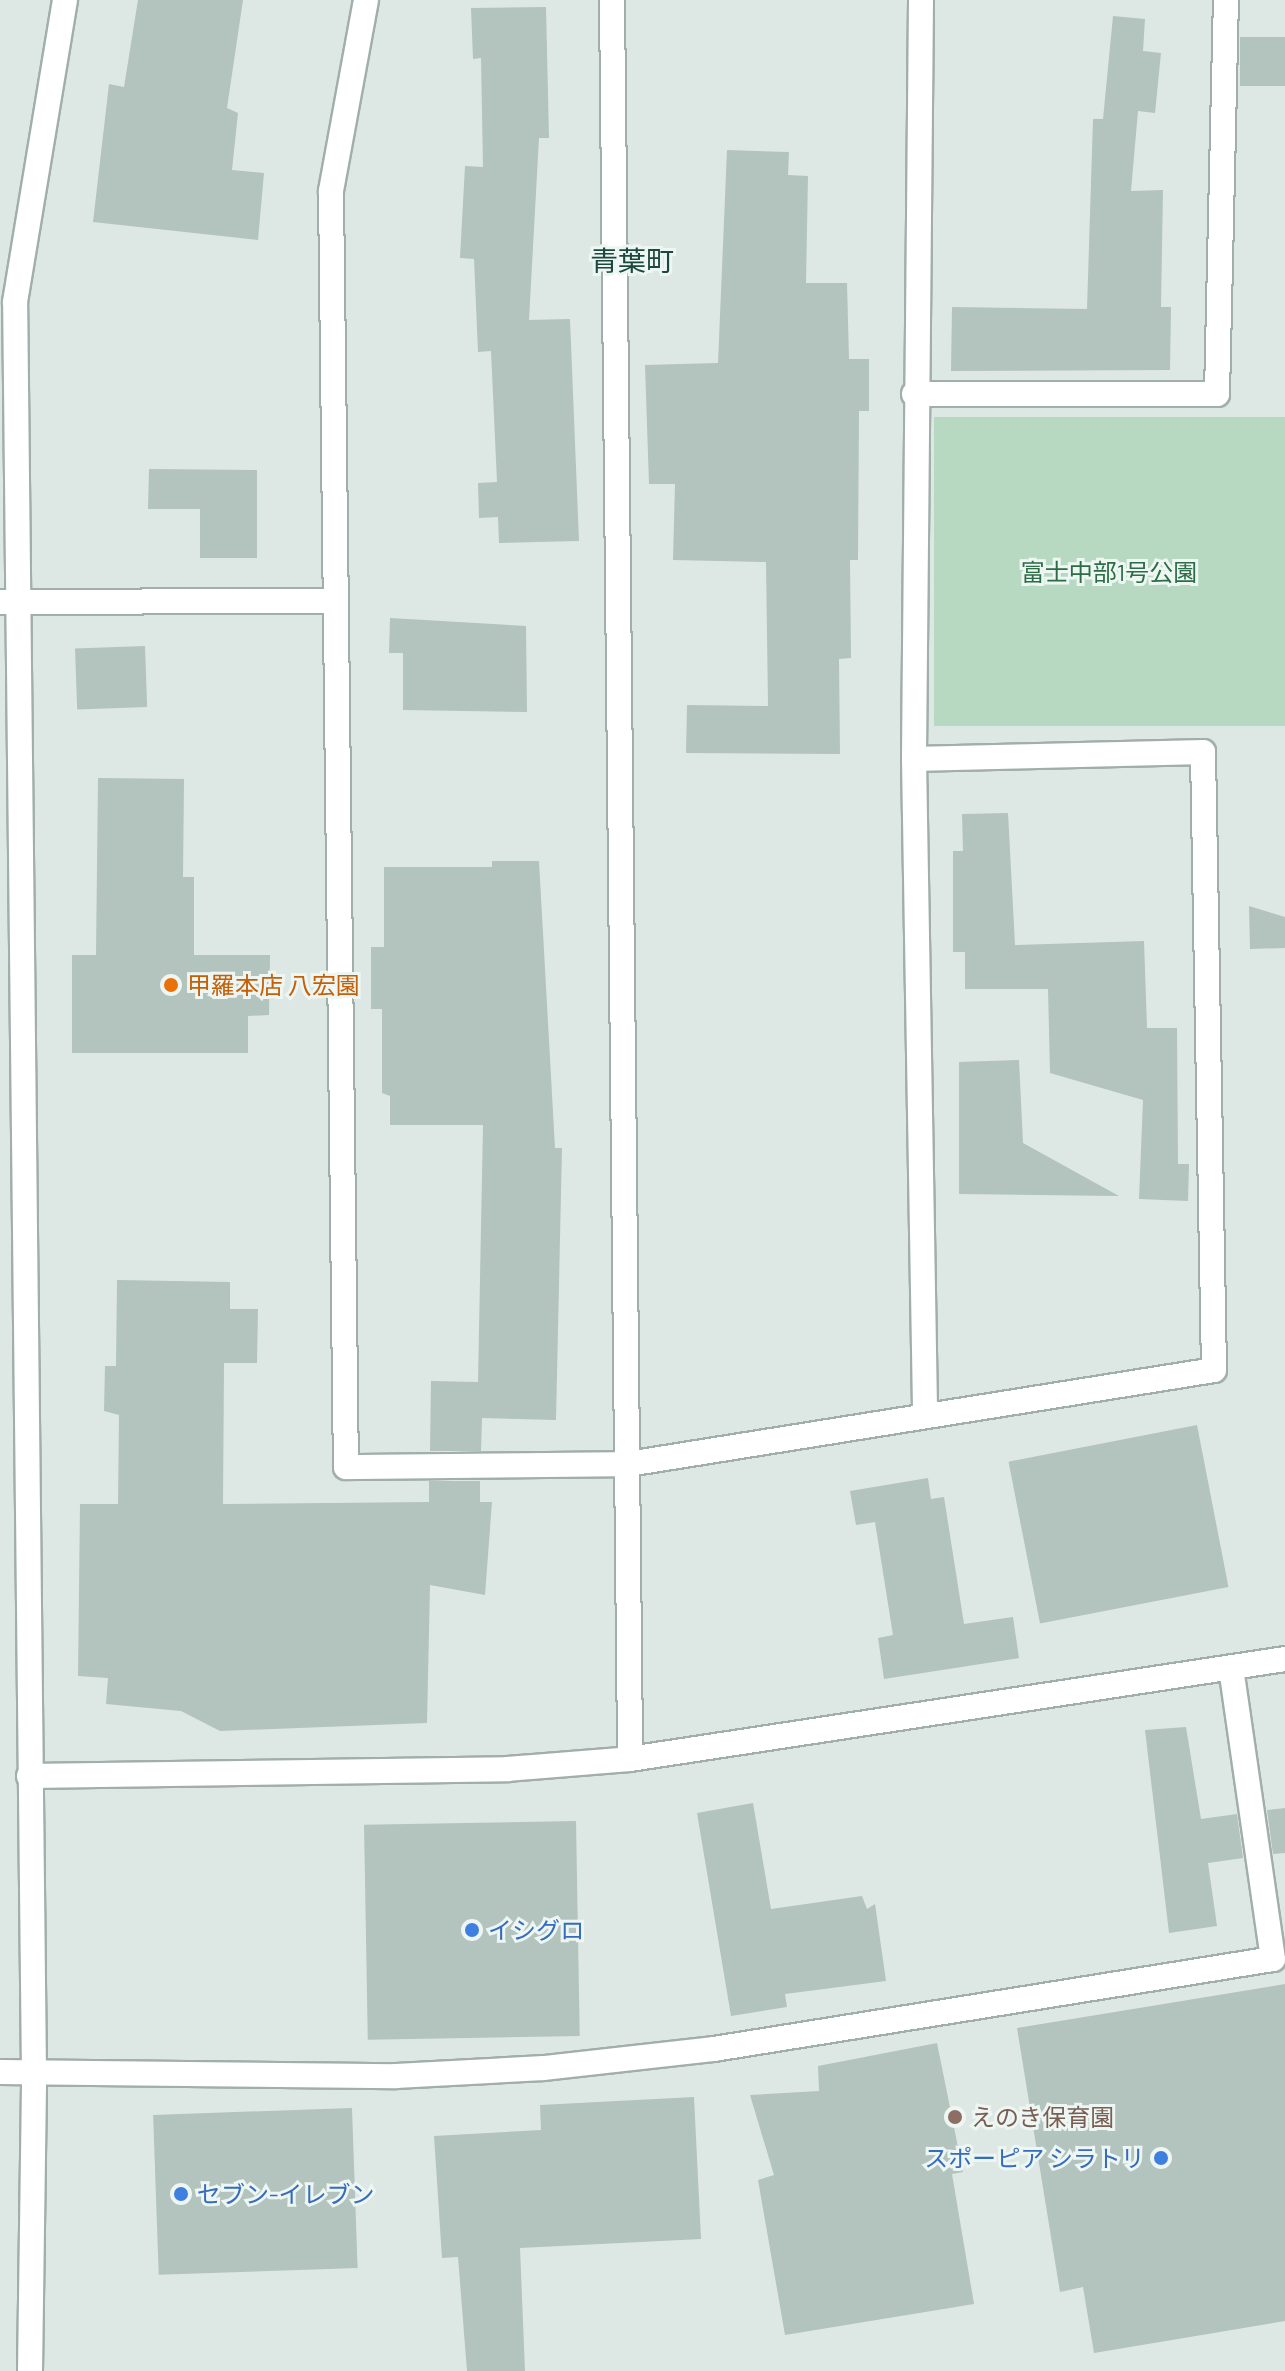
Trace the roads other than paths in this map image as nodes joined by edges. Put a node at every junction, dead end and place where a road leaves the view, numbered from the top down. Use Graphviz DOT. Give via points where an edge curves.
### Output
graph roads {
  1 [pos="65,0"];
  2 [pos="366,0"];
  3 [pos="612,0"];
  4 [pos="921,0"];
  5 [pos="1226,0"];
  6 [pos="914,394"];
  7 [pos="332,601"];
  8 [pos="8,602"];
  9 [pos="914,759"];
  10 [pos="925,1412"];
  11 [pos="628,1464"];
  12 [pos="1285,1659"];
  13 [pos="1231,1669"];
  14 [pos="630,1759"];
  15 [pos="29,1776"];
  16 [pos="0,2072"];
  17 [pos="34,2075"];
  18 [pos="30,2371"];
  1 -- 8 [label="street" via="15,302"];
  2 -- 7 [label="street" via="331,191"];
  3 -- 11 [label="street"];
  4 -- 6 [label="street"];
  5 -- 6 [label="street" via="1217,394"];
  6 -- 9 [label="street"];
  7 -- 8 [label="street"];
  7 -- 11 [label="street" via="346,1467"];
  8 -- 15 [label="street"];
  9 -- 10 [label="street"];
  9 -- 10 [label="street" via="1203,752 1214,1370"];
  10 -- 11 [label="street"];
  11 -- 14 [label="street"];
  12 -- 13 [label="street"];
  13 -- 14 [label="street"];
  13 -- 17 [label="street" via="1273,1959 714,2049 544,2068 396,2076"];
  14 -- 15 [label="street" via="507,1769"];
  15 -- 17 [label="street"];
  16 -- 17 [label="street"];
  17 -- 18 [label="street"];
}
